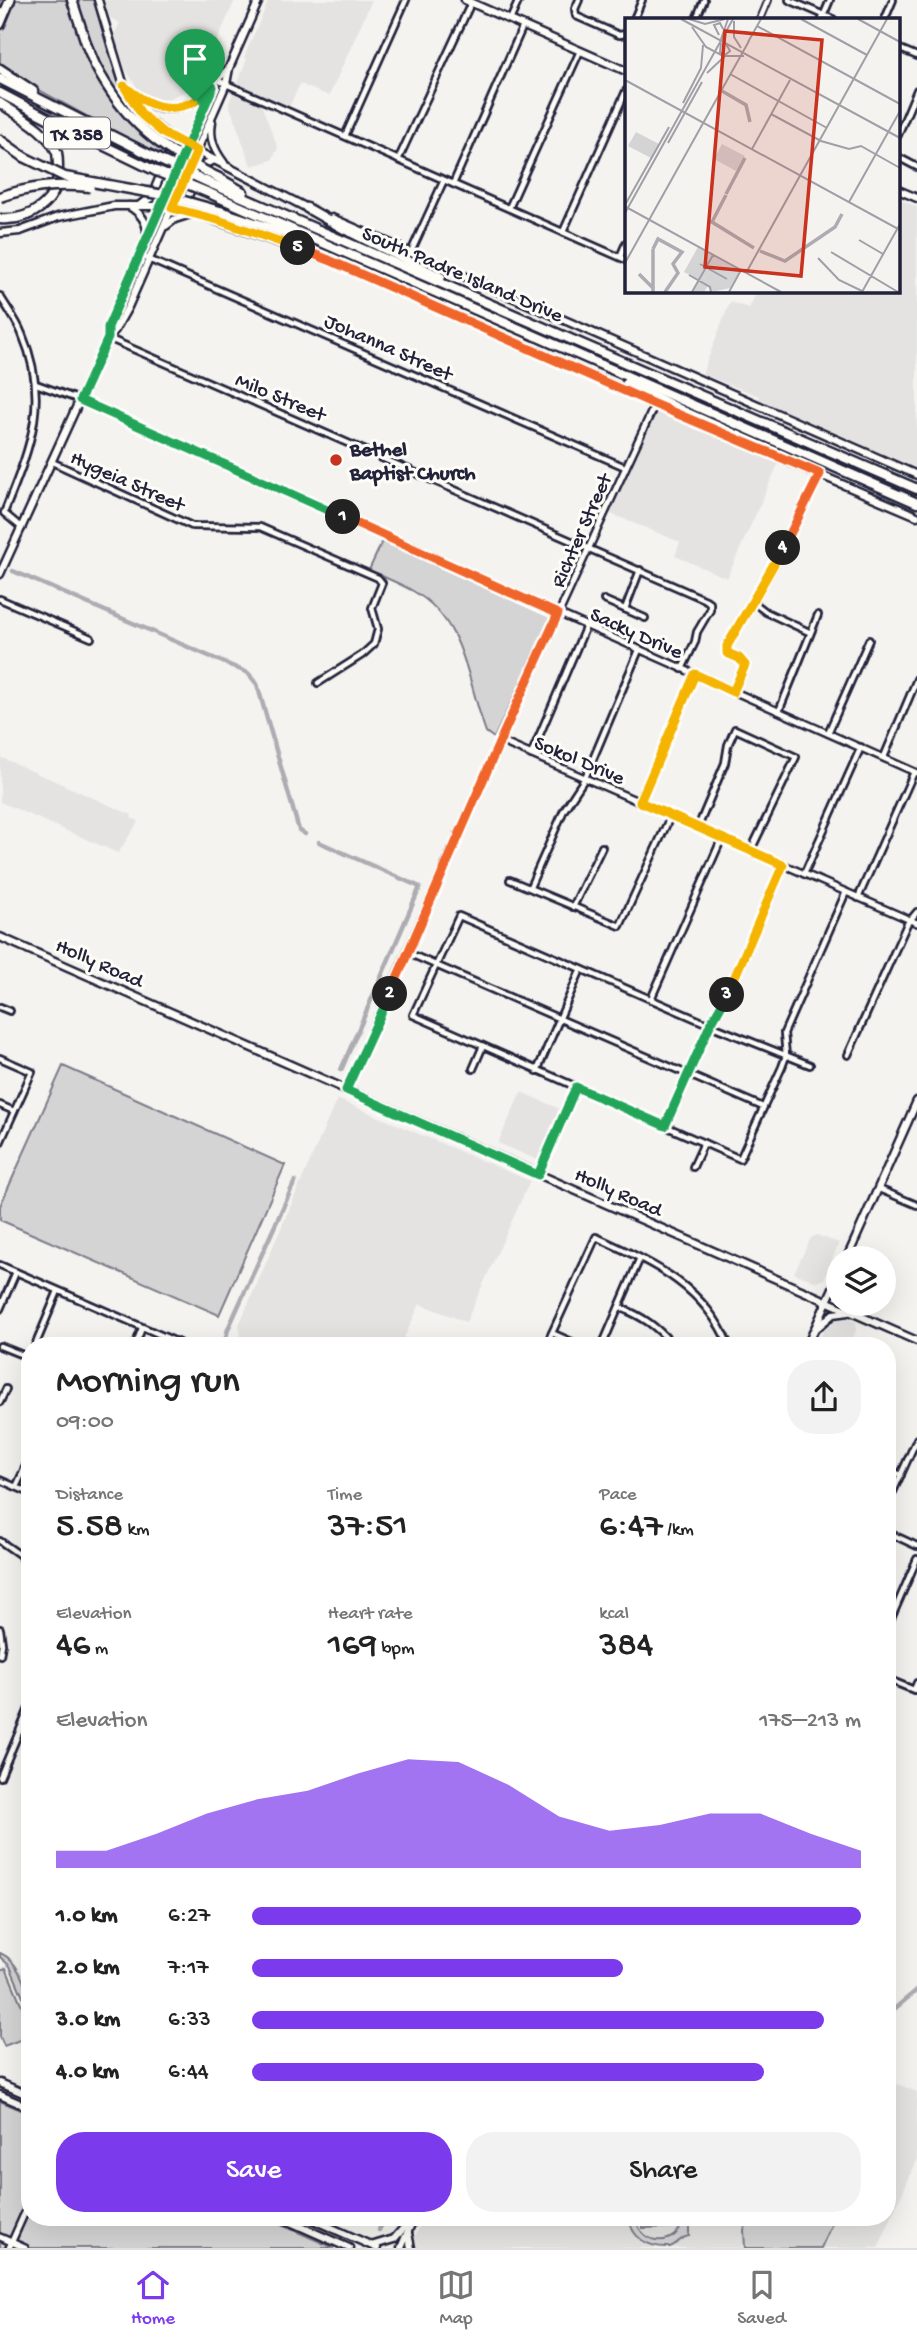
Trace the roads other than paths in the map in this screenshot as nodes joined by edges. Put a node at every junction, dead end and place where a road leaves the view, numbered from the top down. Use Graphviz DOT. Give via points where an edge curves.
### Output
graph roads {
  1 [pos="7,0"];
  2 [pos="72,0"];
  3 [pos="97,0"];
  4 [pos="259,0"];
  5 [pos="406,0"];
  6 [pos="519,0"];
  7 [pos="579,0"];
  8 [pos="642,0"];
  9 [pos="704,0"];
  10 [pos="768,0"];
  11 [pos="789,0"];
  12 [pos="830,0"];
  13 [pos="893,0"];
  14 [pos="468,1"];
  15 [pos="0,11"];
  16 [pos="822,17"];
  17 [pos="634,18"];
  18 [pos="696,18"];
  19 [pos="760,18"];
  20 [pos="886,18"];
  21 [pos="510,20"];
  22 [pos="0,24"];
  23 [pos="523,26"];
  24 [pos="625,34"];
  25 [pos="900,49"];
  26 [pos="580,51"];
  27 [pos="917,56"];
  28 [pos="229,68"];
  29 [pos="0,69"];
  30 [pos="625,71"];
  31 [pos="0,79"];
  32 [pos="215,84"];
  33 [pos="226,84"];
  34 [pos="124,86"];
  35 [pos="917,90"];
  36 [pos="0,93"];
  37 [pos="625,94"];
  38 [pos="0,103"];
  39 [pos="61,111"];
  40 [pos="213,115"];
  41 [pos="900,130"];
  42 [pos="345,136"];
  43 [pos="170,137"];
  44 [pos="0,140"];
  45 [pos="187,146"];
  46 [pos="197,151"];
  47 [pos="398,159"];
  48 [pos="900,159"];
  49 [pos="215,160"];
  50 [pos="225,165"];
  51 [pos="917,167"];
  52 [pos="444,180"];
  53 [pos="453,184"];
  54 [pos="213,185"];
  55 [pos="130,189"];
  56 [pos="900,191"];
  57 [pos="0,197"];
  58 [pos="917,198"];
  59 [pos="127,205"];
  60 [pos="139,205"];
  61 [pos="160,206"];
  62 [pos="172,208"];
  63 [pos="307,208"];
  64 [pos="509,208"];
  65 [pos="194,213"];
  66 [pos="0,219"];
  67 [pos="162,229"];
  68 [pos="20,231"];
  69 [pos="563,232"];
  70 [pos="0,233"];
  71 [pos="147,237"];
  72 [pos="307,237"];
  73 [pos="0,241"];
  74 [pos="625,245"];
  75 [pos="411,252"];
  76 [pos="139,255"];
  77 [pos="620,257"];
  78 [pos="149,259"];
  79 [pos="625,260"];
  80 [pos="137,287"];
  81 [pos="125,288"];
  82 [pos="0,297"];
  83 [pos="506,310"];
  84 [pos="108,338"];
  85 [pos="617,373"];
  86 [pos="36,384"];
  87 [pos="80,400"];
  88 [pos="654,404"];
  89 [pos="837,453"];
  90 [pos="52,462"];
  91 [pos="792,462"];
  92 [pos="625,467"];
  93 [pos="820,474"];
  94 [pos="917,475"];
  95 [pos="917,484"];
  96 [pos="917,489"];
  97 [pos="917,503"];
  98 [pos="917,516"];
  99 [pos="22,528"];
  100 [pos="587,548"];
  101 [pos="640,570"];
  102 [pos="0,574"];
  103 [pos="0,599"];
  104 [pos="604,600"];
  105 [pos="753,601"];
  106 [pos="625,609"];
  107 [pos="558,614"];
  108 [pos="818,615"];
  109 [pos="645,618"];
  110 [pos="586,626"];
  111 [pos="809,632"];
  112 [pos="91,638"];
  113 [pos="869,640"];
  114 [pos="639,650"];
  115 [pos="682,669"];
  116 [pos="695,674"];
  117 [pos="917,679"];
  118 [pos="318,683"];
  119 [pos="733,692"];
  120 [pos="779,711"];
  121 [pos="828,733"];
  122 [pos="500,741"];
  123 [pos="861,747"];
  124 [pos="531,755"];
  125 [pos="884,757"];
  126 [pos="916,773"];
  127 [pos="585,778"];
  128 [pos="640,802"];
  129 [pos="671,815"];
  130 [pos="698,827"];
  131 [pos="722,838"];
  132 [pos="603,847"];
  133 [pos="751,850"];
  134 [pos="783,865"];
  135 [pos="804,874"];
  136 [pos="510,880"];
  137 [pos="530,887"];
  138 [pos="846,892"];
  139 [pos="858,898"];
  140 [pos="573,907"];
  141 [pos="917,912"];
  142 [pos="914,922"];
  143 [pos="0,937"];
  144 [pos="408,953"];
  145 [pos="436,966"];
  146 [pos="581,968"];
  147 [pos="651,999"];
  148 [pos="0,1007"];
  149 [pos="10,1011"];
  150 [pos="561,1020"];
  151 [pos="710,1025"];
  152 [pos="483,1046"];
  153 [pos="848,1055"];
  154 [pos="786,1056"];
  155 [pos="0,1058"];
  156 [pos="810,1065"];
  157 [pos="472,1069"];
  158 [pos="537,1071"];
  159 [pos="688,1074"];
  160 [pos="576,1087"];
  161 [pos="346,1090"];
  162 [pos="917,1101"];
  163 [pos="0,1105"];
  164 [pos="762,1107"];
  165 [pos="14,1111"];
  166 [pos="665,1126"];
  167 [pos="0,1143"];
  168 [pos="705,1143"];
  169 [pos="693,1167"];
  170 [pos="538,1175"];
  171 [pos="879,1189"];
  172 [pos="917,1205"];
  173 [pos="853,1246"];
  174 [pos="640,1258"];
  175 [pos="0,1265"];
  176 [pos="16,1272"];
  177 [pos="58,1291"];
  178 [pos="826,1301"];
  179 [pos="826,1303"];
  180 [pos="619,1307"];
  181 [pos="0,1309"];
  182 [pos="830,1316"];
  183 [pos="861,1316"];
  184 [pos="142,1328"];
  185 [pos="814,1330"];
  186 [pos="552,1333"];
  187 [pos="39,1337"];
  188 [pos="138,1337"];
  189 [pos="164,1337"];
  190 [pos="550,1337"];
  191 [pos="561,1337"];
  192 [pos="606,1337"];
  193 [pos="666,1337"];
  194 [pos="725,1337"];
  195 [pos="811,1337"];
  196 [pos="917,1341"];
  197 [pos="0,1346"];
  198 [pos="21,1354"];
  199 [pos="6,1389"];
  200 [pos="0,1402"];
  201 [pos="917,1439"];
  202 [pos="896,1473"];
  203 [pos="901,1475"];
  204 [pos="21,1476"];
  205 [pos="0,1480"];
  206 [pos="896,1486"];
  207 [pos="16,1487"];
  208 [pos="21,1489"];
  209 [pos="896,1536"];
  210 [pos="0,1541"];
  211 [pos="917,1546"];
  212 [pos="21,1557"];
  213 [pos="917,1559"];
  214 [pos="896,1607"];
  215 [pos="0,1629"];
  216 [pos="0,1656"];
  217 [pos="896,1683"];
  218 [pos="917,1683"];
  219 [pos="21,1727"];
  220 [pos="0,1777"];
  221 [pos="0,2083"];
  222 [pos="21,2092"];
  223 [pos="0,2095"];
  224 [pos="21,2104"];
  225 [pos="21,2221"];
  226 [pos="298,2226"];
  227 [pos="327,2226"];
  228 [pos="406,2226"];
  229 [pos="410,2226"];
  230 [pos="408,2232"];
  231 [pos="0,2237"];
  232 [pos="10,2245"];
  233 [pos="369,2245"];
  234 [pos="344,2247"];
  235 [pos="25,2248"];
  236 [pos="377,2248"];
  237 [pos="401,2248"];
  238 [pos="411,2248"];
  1 -- 15 [label="highway"];
  1 -- 22 [label="highway"];
  2 -- 54 [label="highway, bridge" via="86,46 107,88 143,130"];
  3 -- 34 [label="main road"];
  4 -- 28 [label="main road"];
  5 -- 42 [label="street"];
  6 -- 21 [label="street"];
  7 -- 24 [label="street" via="576,16"];
  8 -- 17 [label="street"];
  9 -- 18 [label="street"];
  10 -- 19 [label="street"];
  11 -- 16 [label="street"];
  12 -- 16 [label="street"];
  13 -- 20 [label="street"];
  14 -- 21 [label="main road"];
  14 -- 47 [label="street"];
  21 -- 23 [label="main road"];
  23 -- 26 [label="main road"];
  23 -- 53 [label="street"];
  25 -- 27 [label="street"];
  26 -- 30 [label="main road"];
  26 -- 64 [label="street"];
  28 -- 32 [label="main road"];
  28 -- 33 [label="main road"];
  29 -- 39 [label="highway"];
  31 -- 39 [label="highway, South Padre Island Drive / TX 358"];
  32 -- 33 [label="street"];
  32 -- 34 [label="main road" via="187,105 166,109 143,102"];
  32 -- 45 [label="main road"];
  33 -- 40 [label="main road"];
  33 -- 42 [label="street"];
  34 -- 43 [label="main road" via="142,115"];
  35 -- 41 [label="street"];
  36 -- 54 [label="highway, South Padre Island Drive / TX 358, bridge" via="156,171"];
  37 -- 69 [label="street"];
  38 -- 66 [label="highway" via="50,142 57,154 58,181 52,196 29,216"];
  39 -- 54 [label="highway, South Padre Island Drive / TX 358, bridge"];
  40 -- 46 [label="main road"];
  40 -- 50 [label="main road" via="211,138"];
  42 -- 47 [label="street"];
  43 -- 45 [label="main road"];
  43 -- 60 [label="main road" via="173,145 151,198"];
  44 -- 55 [label="highway, bridge" via="65,177"];
  45 -- 46 [label="main road"];
  45 -- 61 [label="main road"];
  46 -- 49 [label="main road"];
  46 -- 62 [label="main road"];
  47 -- 52 [label="street"];
  48 -- 51 [label="street"];
  49 -- 50 [label="main road"];
  49 -- 65 [label="main road" via="202,165 188,196 187,204"];
  50 -- 63 [label="main road"];
  52 -- 53 [label="street"];
  52 -- 75 [label="street"];
  53 -- 64 [label="street"];
  54 -- 72 [label="highway, South Padre Island Drive / TX 358"];
  54 -- 83 [label="highway, South Padre Island Drive / TX 358"];
  55 -- 57 [label="highway, bridge" via="52,185"];
  55 -- 72 [label="highway, bridge"];
  56 -- 58 [label="main road"];
  59 -- 60 [label="main road"];
  59 -- 68 [label="main road" via="58,216"];
  59 -- 71 [label="main road" via="145,222"];
  60 -- 61 [label="main road"];
  61 -- 62 [label="main road"];
  61 -- 71 [label="main road"];
  62 -- 65 [label="main road"];
  62 -- 67 [label="main road"];
  63 -- 75 [label="main road"];
  63 -- 83 [label="highway"];
  64 -- 69 [label="street"];
  65 -- 67 [label="main road"];
  65 -- 88 [label="main road" via="329,260"];
  67 -- 78 [label="main road"];
  68 -- 70 [label="main road"];
  68 -- 73 [label="main road"];
  69 -- 77 [label="street"];
  71 -- 76 [label="main road"];
  72 -- 85 [label="highway, South Padre Island Drive / TX 358"];
  74 -- 77 [label="street"];
  75 -- 94 [label="main road"];
  76 -- 78 [label="street, Johanna Street"];
  76 -- 81 [label="main road"];
  77 -- 79 [label="street"];
  78 -- 80 [label="main road"];
  78 -- 92 [label="street, Johanna Street"];
  80 -- 81 [label="main road"];
  80 -- 84 [label="main road"];
  81 -- 84 [label="main road" via="108,327"];
  82 -- 86 [label="street" via="22,334"];
  83 -- 89 [label="highway, South Padre Island Drive / TX 358"];
  84 -- 87 [label="main road"];
  84 -- 100 [label="street, Milo Street"];
  85 -- 91 [label="highway" via="655,397"];
  85 -- 97 [label="highway, South Padre Island Drive / TX 358"];
  86 -- 87 [label="street, Sacky Drive"];
  86 -- 99 [label="street" via="30,448 4,513"];
  87 -- 90 [label="main road"];
  87 -- 107 [label="street, Sacky Drive"];
  88 -- 91 [label="main road"];
  88 -- 92 [label="street, Richter Street"];
  89 -- 95 [label="highway"];
  89 -- 96 [label="highway, South Padre Island Drive / TX 358"];
  90 -- 99 [label="main road"];
  90 -- 118 [label="street, Hygeia Street" via="192,526 260,527 378,578 382,583 372,608 378,629 374,644"];
  91 -- 93 [label="main road"];
  92 -- 100 [label="street, Richter Street"];
  93 -- 98 [label="main road"];
  93 -- 105 [label="street"];
  99 -- 102 [label="main road"];
  100 -- 101 [label="street, Milo Street"];
  100 -- 107 [label="street, Richter Street"];
  101 -- 106 [label="street, Sacky Drive"];
  101 -- 115 [label="street, Milo Street" via="710,603"];
  103 -- 112 [label="street"];
  104 -- 106 [label="street"];
  105 -- 111 [label="street"];
  105 -- 119 [label="street" via="726,650 745,665"];
  106 -- 109 [label="street"];
  107 -- 110 [label="street, Sacky Drive"];
  107 -- 122 [label="street, Richter Street"];
  108 -- 111 [label="street"];
  110 -- 114 [label="street, Sacky Drive"];
  110 -- 124 [label="street"];
  111 -- 120 [label="street"];
  113 -- 121 [label="street"];
  114 -- 115 [label="street, Sacky Drive"];
  114 -- 127 [label="street"];
  115 -- 116 [label="street, Sacky Drive"];
  116 -- 119 [label="street, Sacky Drive"];
  116 -- 128 [label="street"];
  117 -- 125 [label="street"];
  119 -- 120 [label="street, Sacky Drive"];
  120 -- 121 [label="street, Sacky Drive"];
  121 -- 123 [label="street, Sacky Drive"];
  122 -- 124 [label="street, Sokol Drive"];
  122 -- 144 [label="street, Richter Street"];
  123 -- 125 [label="street, Sacky Drive"];
  123 -- 135 [label="street"];
  124 -- 127 [label="street, Sokol Drive"];
  125 -- 126 [label="street, Sacky Drive"];
  126 -- 139 [label="street"];
  127 -- 128 [label="street, Sokol Drive"];
  127 -- 137 [label="street" via="564,810"];
  128 -- 129 [label="street, Sokol Drive"];
  129 -- 130 [label="street, Sokol Drive"];
  129 -- 140 [label="street" via="620,926"];
  130 -- 131 [label="street, Sokol Drive"];
  130 -- 133 [label="street" via="734,729 796,757"];
  131 -- 133 [label="street, Sokol Drive"];
  131 -- 147 [label="street"];
  132 -- 140 [label="street"];
  133 -- 134 [label="street, Sokol Drive"];
  134 -- 135 [label="street, Sokol Drive"];
  134 -- 151 [label="street"];
  135 -- 138 [label="street, Sokol Drive"];
  136 -- 137 [label="street"];
  137 -- 140 [label="street"];
  138 -- 139 [label="street, Sokol Drive"];
  138 -- 154 [label="street" via="784,1033"];
  139 -- 142 [label="street, Sokol Drive"];
  141 -- 142 [label="street"];
  142 -- 153 [label="street"];
  143 -- 161 [label="main road, Holly Road"];
  144 -- 145 [label="street"];
  144 -- 161 [label="street, Richter Street"];
  145 -- 146 [label="street" via="459,916"];
  145 -- 150 [label="street"];
  145 -- 152 [label="street" via="413,1015"];
  146 -- 147 [label="street"];
  146 -- 150 [label="street"];
  147 -- 151 [label="street"];
  148 -- 149 [label="street"];
  150 -- 158 [label="street"];
  150 -- 159 [label="street"];
  151 -- 154 [label="street"];
  151 -- 159 [label="street"];
  152 -- 157 [label="street"];
  152 -- 158 [label="street"];
  154 -- 156 [label="street"];
  154 -- 164 [label="street"];
  155 -- 165 [label="street" via="32,1072"];
  158 -- 160 [label="street"];
  159 -- 164 [label="street"];
  159 -- 166 [label="street"];
  160 -- 166 [label="street"];
  160 -- 170 [label="street"];
  161 -- 170 [label="main road, Holly Road"];
  162 -- 171 [label="main road"];
  163 -- 165 [label="street"];
  164 -- 168 [label="street" via="740,1159"];
  165 -- 167 [label="street"];
  166 -- 168 [label="street"];
  168 -- 169 [label="street"];
  170 -- 178 [label="main road, Holly Road"];
  171 -- 172 [label="street"];
  171 -- 173 [label="main road"];
  174 -- 180 [label="street"];
  174 -- 186 [label="street" via="596,1237"];
  174 -- 194 [label="street" via="702,1300"];
  175 -- 176 [label="street"];
  176 -- 177 [label="street"];
  176 -- 181 [label="street"];
  177 -- 184 [label="street"];
  177 -- 187 [label="street"];
  179 -- 185 [label="main road"];
  180 -- 192 [label="street"];
  180 -- 193 [label="street" via="645,1318"];
  182 -- 185 [label="main road"];
  183 -- 196 [label="main road, Holly Road"];
  184 -- 188 [label="street"];
  184 -- 189 [label="street"];
  185 -- 195 [label="main road"];
  186 -- 190 [label="street"];
  186 -- 191 [label="street"];
  197 -- 198 [label="street"];
  199 -- 200 [label="street"];
  201 -- 203 [label="street"];
  202 -- 203 [label="street"];
  203 -- 206 [label="street"];
  204 -- 207 [label="street"];
  205 -- 207 [label="street"];
  207 -- 208 [label="street"];
  209 -- 211 [label="street"];
  210 -- 212 [label="street"];
  213 -- 214 [label="street"];
  215 -- 216 [label="street"];
  217 -- 218 [label="street" via="914,1690"];
  219 -- 220 [label="street"];
  221 -- 222 [label="main road"];
  223 -- 224 [label="main road"];
  225 -- 232 [label="street"];
  226 -- 234 [label="main road"];
  227 -- 233 [label="main road"];
  228 -- 233 [label="main road" via="394,2239"];
  229 -- 230 [label="main road"];
  230 -- 237 [label="main road"];
  230 -- 238 [label="main road"];
  231 -- 232 [label="street"];
  232 -- 235 [label="street"];
  233 -- 236 [label="main road"];
}
